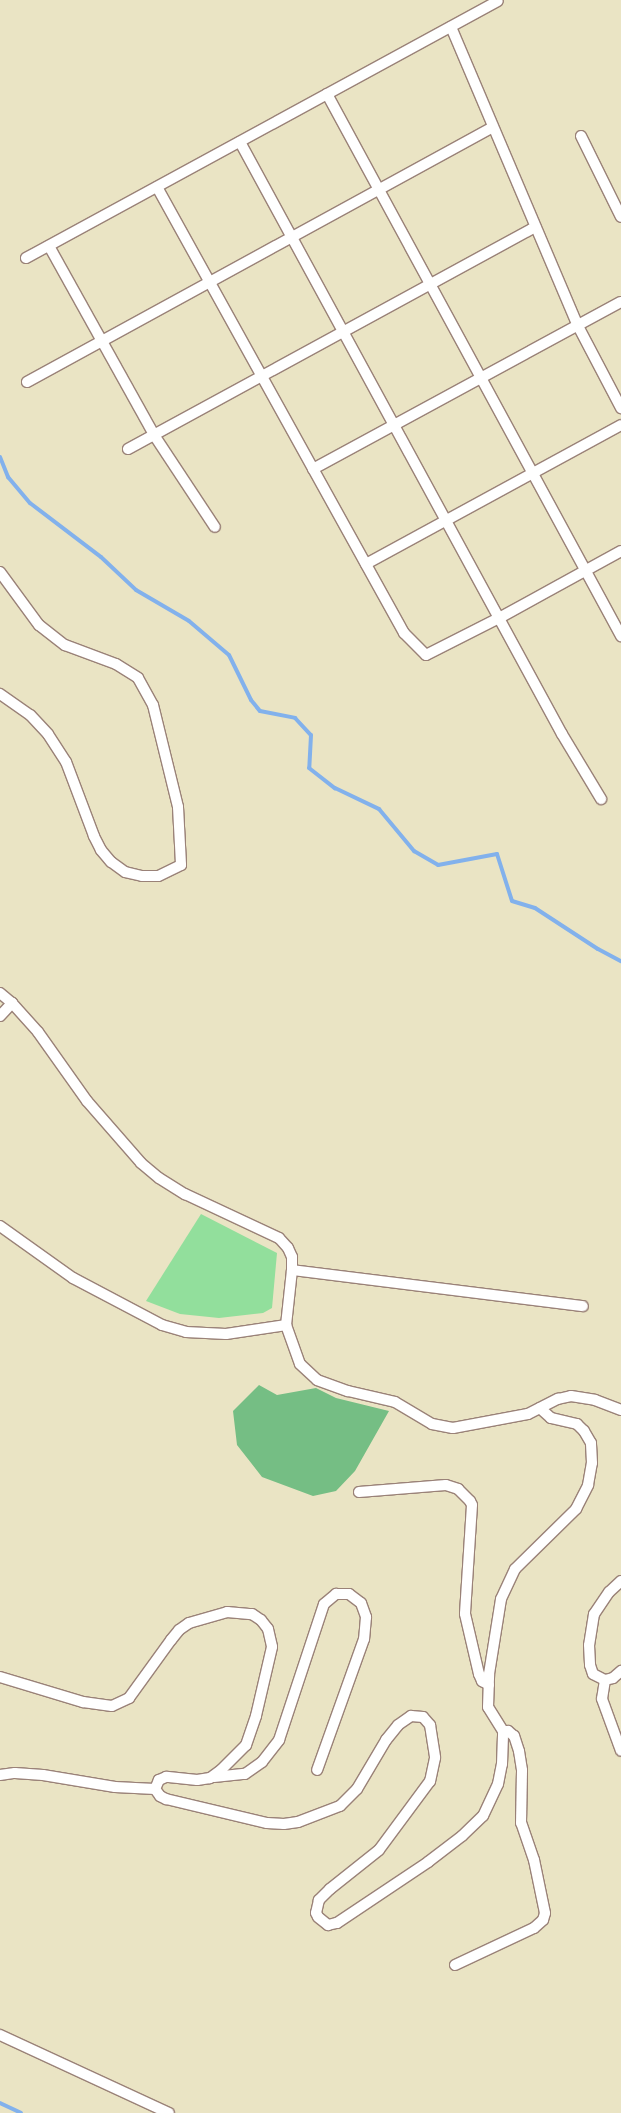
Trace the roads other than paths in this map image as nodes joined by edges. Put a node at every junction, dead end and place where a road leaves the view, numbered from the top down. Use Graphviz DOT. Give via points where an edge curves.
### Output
graph roads {
  1 [pos="498,1"];
  2 [pos="451,27"];
  3 [pos="327,94"];
  4 [pos="493,127"];
  5 [pos="581,136"];
  6 [pos="240,142"];
  7 [pos="157,187"];
  8 [pos="379,190"];
  9 [pos="621,217"];
  10 [pos="536,227"];
  11 [pos="292,237"];
  12 [pos="49,246"];
  13 [pos="26,258"];
  14 [pos="210,282"];
  15 [pos="430,284"];
  16 [pos="621,302"];
  17 [pos="578,326"];
  18 [pos="343,332"];
  19 [pos="102,341"];
  20 [pos="262,376"];
  21 [pos="482,378"];
  22 [pos="27,382"];
  23 [pos="621,408"];
  24 [pos="394,425"];
  25 [pos="621,425"];
  26 [pos="154,435"];
  27 [pos="128,449"];
  28 [pos="313,469"];
  29 [pos="533,473"];
  30 [pos="446,520"];
  31 [pos="215,526"];
  32 [pos="621,552"];
  33 [pos="366,564"];
  34 [pos="586,570"];
  35 [pos="0,572"];
  36 [pos="499,618"];
  37 [pos="621,636"];
  38 [pos="0,694"];
  39 [pos="602,799"];
  40 [pos="0,993"];
  41 [pos="12,1002"];
  42 [pos="0,1016"];
  43 [pos="0,1226"];
  44 [pos="292,1270"];
  45 [pos="583,1306"];
  46 [pos="286,1326"];
  47 [pos="540,1408"];
  48 [pos="621,1410"];
  49 [pos="359,1492"];
  50 [pos="621,1581"];
  51 [pos="621,1671"];
  52 [pos="0,1677"];
  53 [pos="606,1680"];
  54 [pos="488,1685"];
  55 [pos="503,1731"];
  56 [pos="621,1751"];
  57 [pos="317,1770"];
  58 [pos="0,1775"];
  59 [pos="210,1778"];
  60 [pos="155,1789"];
  61 [pos="455,1965"];
  62 [pos="0,2035"];
  63 [pos="169,2113"];
  1 -- 2 [label="street"];
  2 -- 3 [label="street"];
  2 -- 4 [label="street"];
  3 -- 6 [label="street"];
  3 -- 8 [label="street"];
  4 -- 8 [label="street"];
  4 -- 10 [label="street"];
  5 -- 9 [label="street"];
  6 -- 7 [label="street"];
  6 -- 11 [label="street"];
  7 -- 12 [label="street"];
  7 -- 14 [label="street"];
  8 -- 11 [label="street"];
  8 -- 15 [label="street"];
  10 -- 15 [label="street"];
  10 -- 17 [label="street"];
  11 -- 14 [label="street"];
  11 -- 18 [label="street"];
  12 -- 13 [label="street"];
  12 -- 19 [label="street"];
  14 -- 19 [label="street"];
  14 -- 20 [label="street"];
  15 -- 18 [label="street"];
  15 -- 21 [label="street"];
  16 -- 17 [label="street"];
  17 -- 21 [label="street"];
  17 -- 23 [label="street"];
  18 -- 20 [label="street"];
  18 -- 24 [label="street"];
  19 -- 22 [label="street"];
  19 -- 26 [label="street"];
  20 -- 26 [label="street"];
  20 -- 28 [label="street"];
  21 -- 24 [label="street"];
  21 -- 29 [label="street"];
  24 -- 28 [label="street"];
  24 -- 30 [label="street"];
  25 -- 29 [label="street"];
  26 -- 27 [label="street"];
  26 -- 31 [label="street"];
  28 -- 33 [label="street"];
  29 -- 30 [label="street"];
  29 -- 34 [label="street"];
  30 -- 33 [label="street"];
  30 -- 36 [label="street"];
  32 -- 34 [label="street"];
  33 -- 36 [label="street" via="404,633 426,654"];
  34 -- 36 [label="street"];
  34 -- 37 [label="street"];
  35 -- 38 [label="street" via="39,625 65,644 116,664 138,678 153,705 178,807 181,865 158,876 142,876 125,872 111,862 101,850 70,770 48,734 30,715"];
  36 -- 39 [label="street" via="562,734"];
  40 -- 41 [label="street"];
  41 -- 42 [label="street"];
  41 -- 44 [label="street" via="87,1100 141,1163 186,1194 279,1238 292,1257"];
  43 -- 46 [label="street" via="73,1278 162,1325 186,1332 226,1334"];
  44 -- 45 [label="street"];
  44 -- 46 [label="street"];
  46 -- 47 [label="street" via="300,1364 317,1380 395,1402 432,1424 453,1428 507,1419"];
  47 -- 48 [label="street" via="558,1399 580,1396"];
  47 -- 54 [label="street" via="551,1418 576,1424 584,1431 591,1443 588,1485 576,1509 516,1569 501,1599"];
  49 -- 54 [label="street" via="446,1485 458,1489 470,1501 465,1614 479,1674"];
  50 -- 53 [label="street" via="600,1603 590,1629 590,1665 593,1674"];
  51 -- 53 [label="street"];
  52 -- 59 [label="street" via="83,1702 112,1706 129,1698 179,1630 190,1623 227,1612 252,1614 268,1629 272,1647 256,1716 246,1745"];
  53 -- 56 [label="street" via="602,1699"];
  54 -- 55 [label="street" via="488,1708"];
  55 -- 60 [label="street" via="498,1784 483,1816 428,1862 333,1924 318,1918 319,1900 379,1850 430,1782 435,1758 430,1725 424,1717 411,1716 398,1725 349,1799 340,1806 298,1822 267,1823 166,1799"];
  55 -- 61 [label="street" via="514,1736 519,1751 521,1823 534,1860 545,1913 543,1920 534,1928"];
  57 -- 59 [label="street" via="364,1639 366,1617 361,1603 348,1594 336,1594 324,1604 279,1740 262,1762 245,1774"];
  58 -- 60 [label="street" via="44,1775 115,1787"];
  59 -- 60 [label="street" via="166,1777 159,1780"];
  62 -- 63 [label="street"];
}
